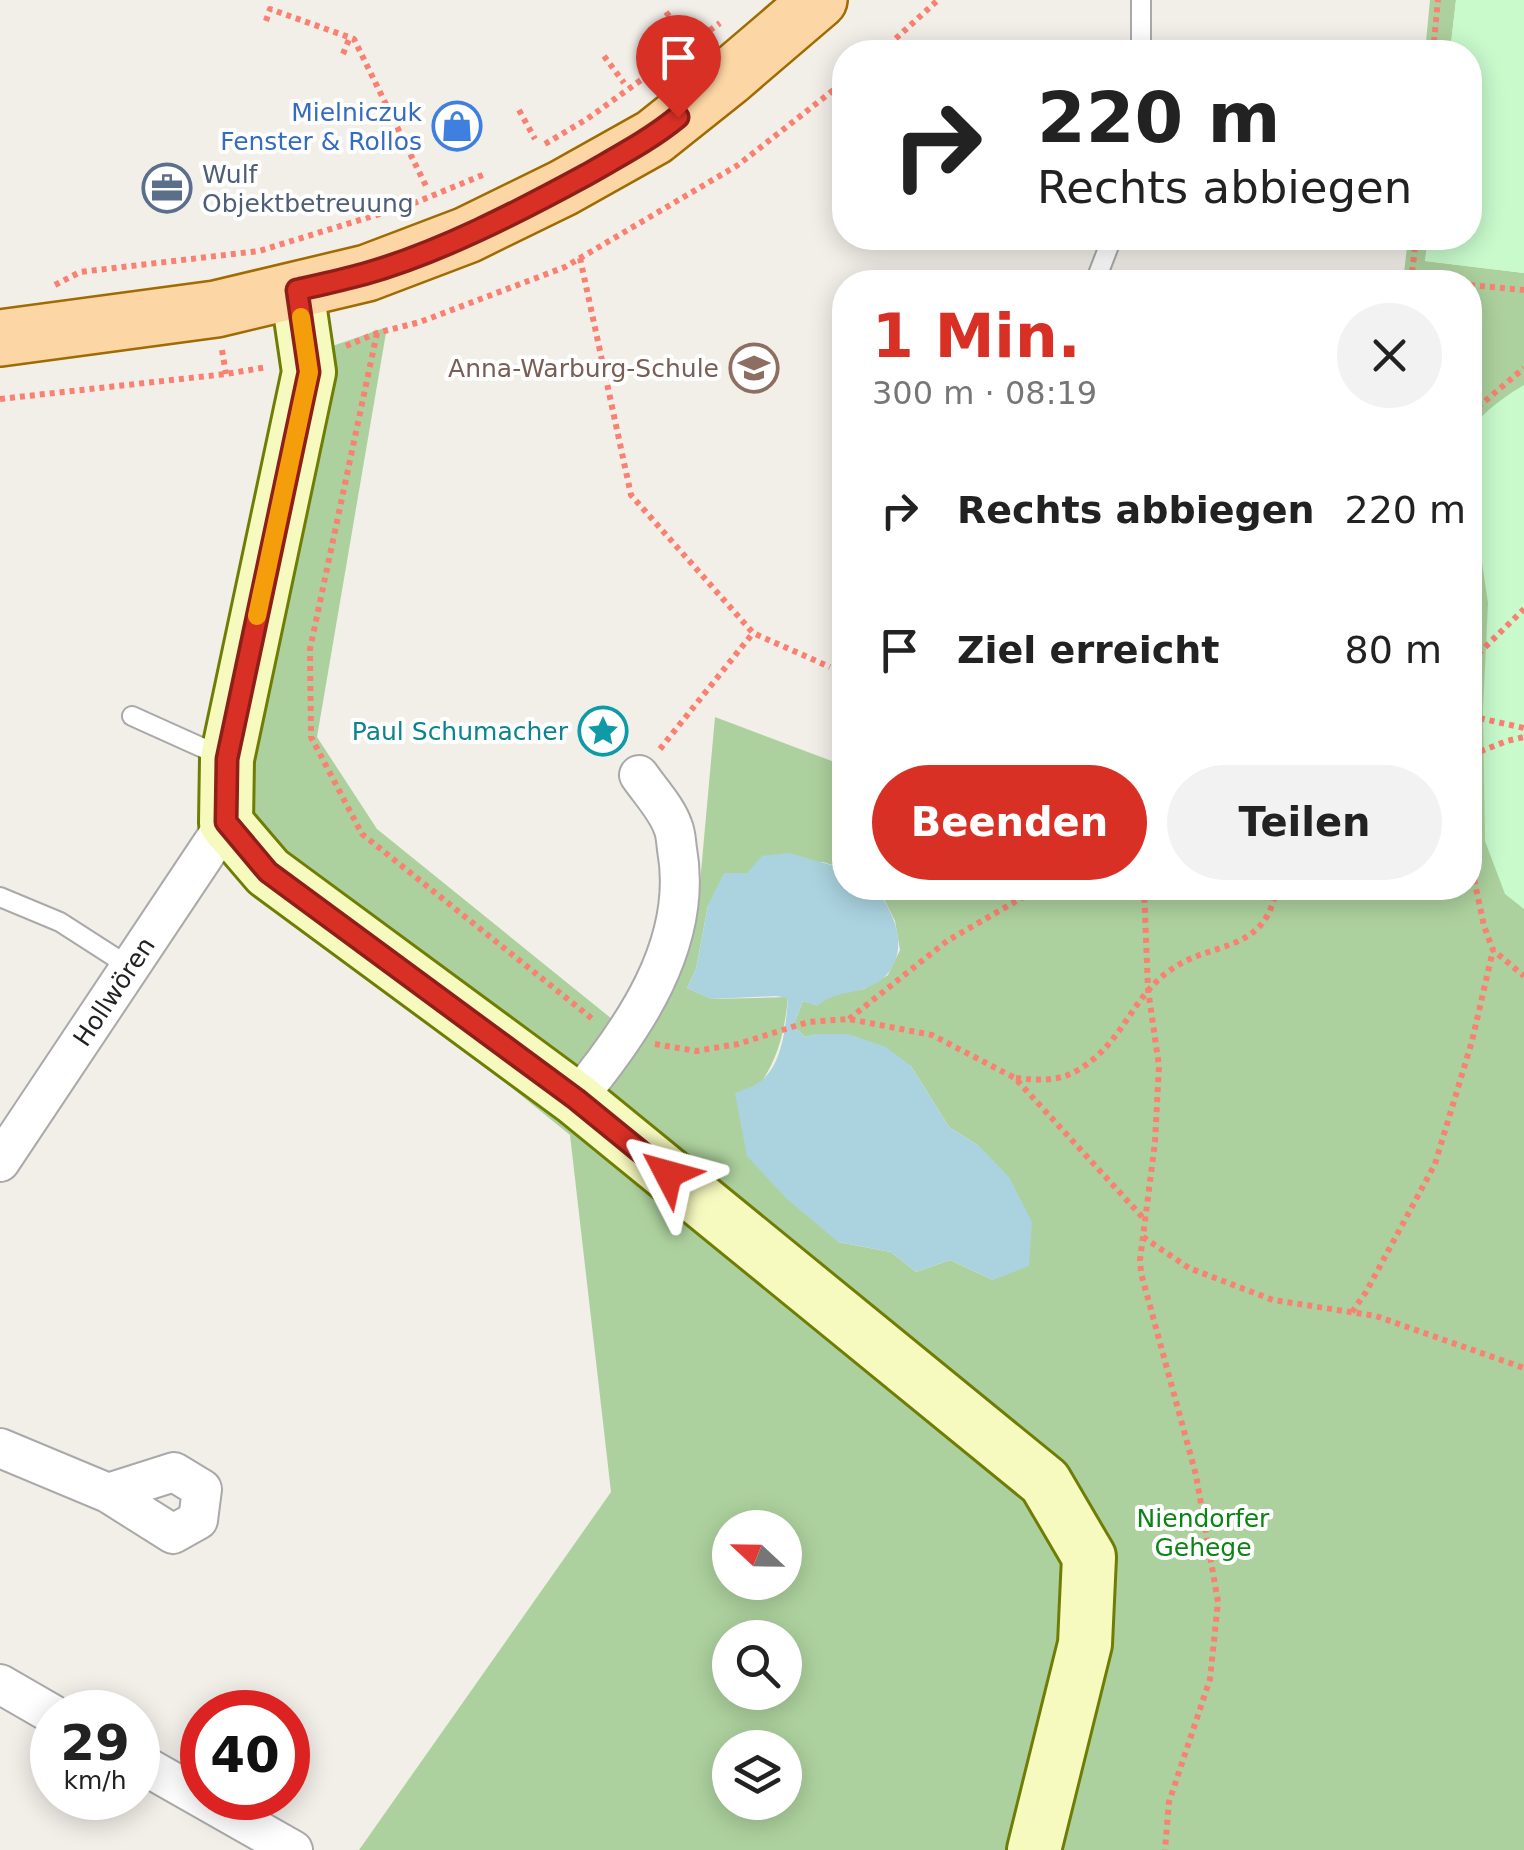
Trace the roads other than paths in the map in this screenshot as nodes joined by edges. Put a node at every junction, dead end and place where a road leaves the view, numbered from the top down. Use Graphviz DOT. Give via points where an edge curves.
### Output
graph roads {
  1 [pos="819,0"];
  2 [pos="1141,0"];
  3 [pos="1141,40"];
  4 [pos="297,290"];
  5 [pos="0,338"];
  6 [pos="132,716"];
  7 [pos="227,759"];
  8 [pos="639,775"];
  9 [pos="226,822"];
  10 [pos="0,896"];
  11 [pos="130,967"];
  12 [pos="576,1099"];
  13 [pos="0,1162"];
  14 [pos="0,1448"];
  15 [pos="108,1493"];
  16 [pos="0,1684"];
  17 [pos="30,1701"];
  18 [pos="160,1775"];
  19 [pos="292,1850"];
  20 [pos="1034,1850"];
  1 -- 4 [label="main road" via="654,137 467,235 367,273"];
  2 -- 3 [label="lane"];
  4 -- 5 [label="main road"];
  4 -- 7 [label="street" via="309,372"];
  6 -- 7 [label="lane"];
  7 -- 9 [label="street"];
  8 -- 12 [label="street" via="673,824 682,875 676,926 657,978"];
  9 -- 11 [label="street, Hollwören"];
  9 -- 12 [label="street" via="268,872"];
  10 -- 11 [label="lane" via="60,922"];
  11 -- 13 [label="street, Hollwören"];
  12 -- 20 [label="street" via="1045,1482 1089,1557 1085,1644"];
  14 -- 15 [label="street"];
  16 -- 17 [label="street"];
  18 -- 19 [label="street"];
}
